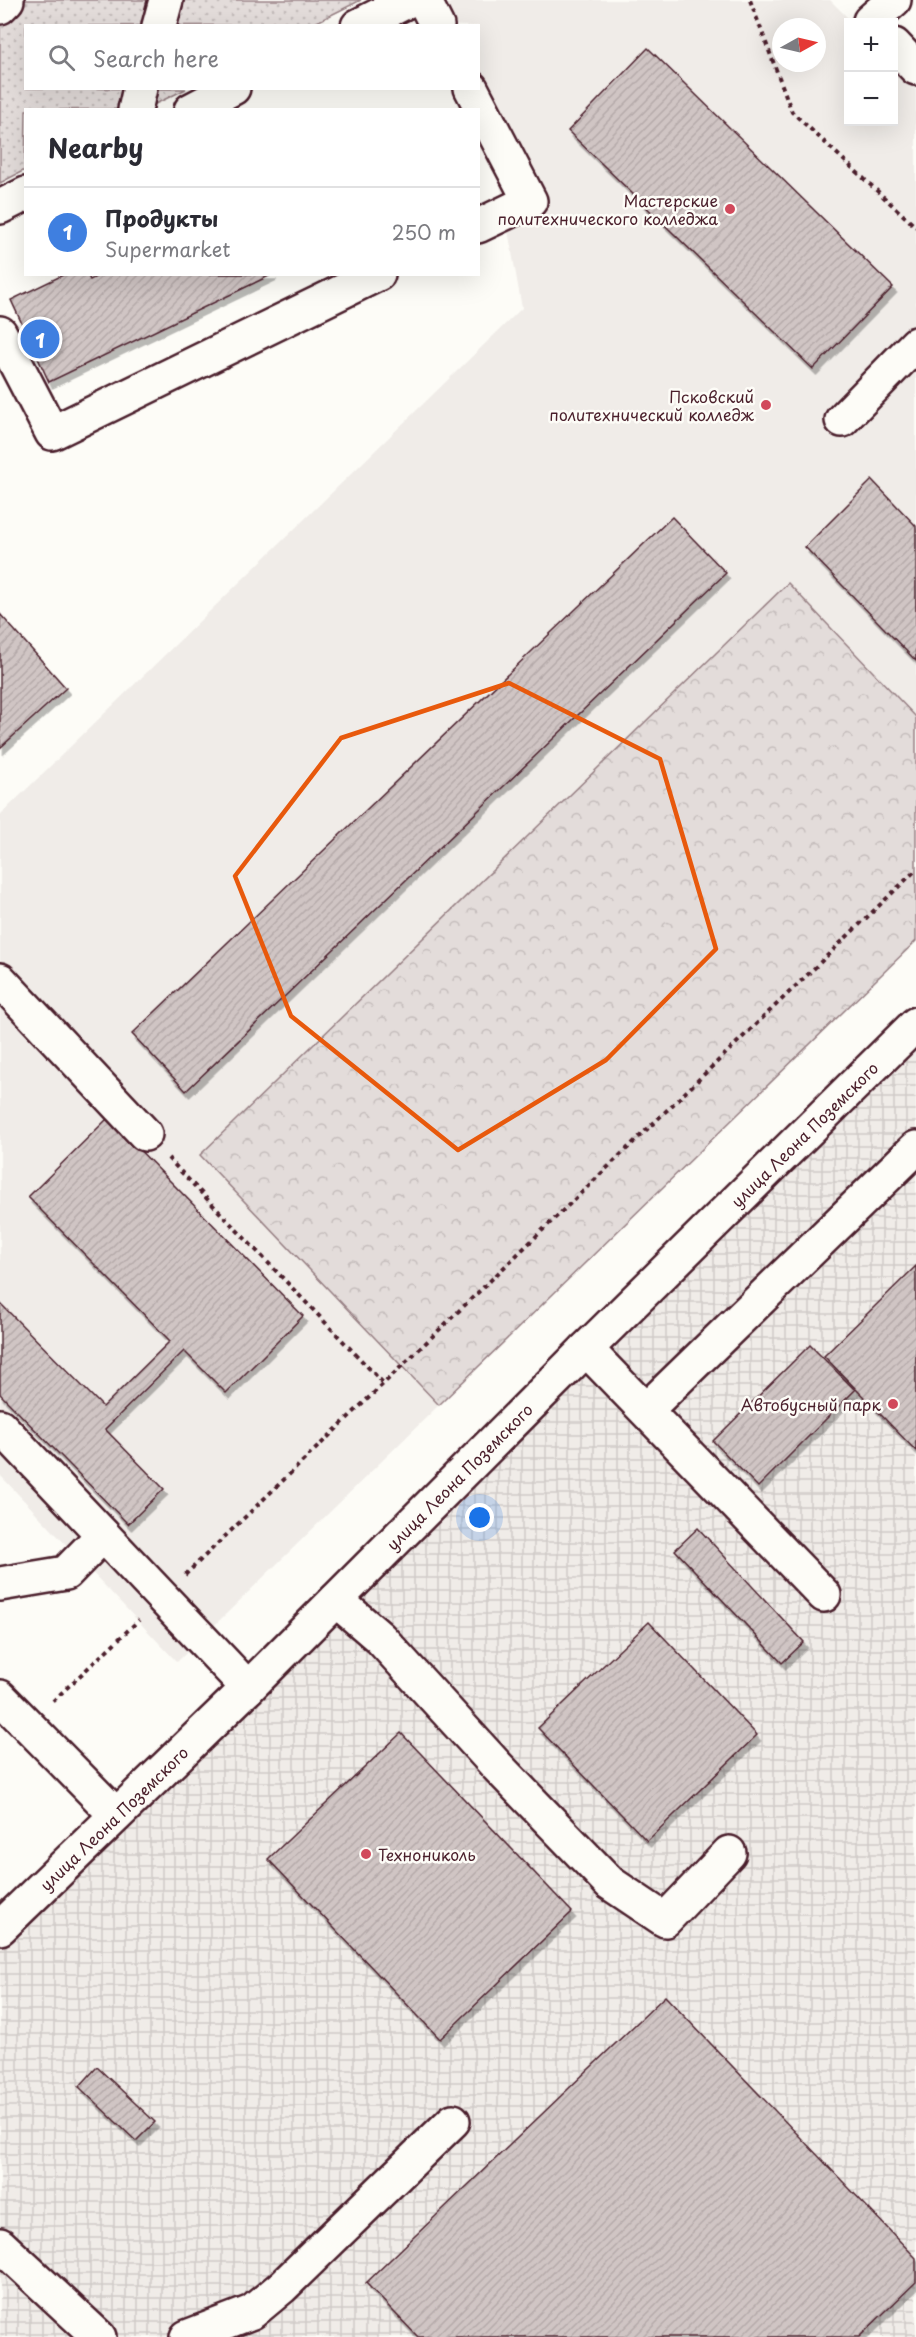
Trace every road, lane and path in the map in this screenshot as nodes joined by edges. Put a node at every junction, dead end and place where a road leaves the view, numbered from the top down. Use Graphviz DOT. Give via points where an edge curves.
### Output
graph roads {
  1 [pos="7,0"];
  2 [pos="166,0"];
  3 [pos="409,0"];
  4 [pos="424,0"];
  5 [pos="750,0"];
  6 [pos="0,6"];
  7 [pos="160,24"];
  8 [pos="362,24"];
  9 [pos="436,24"];
  10 [pos="898,49"];
  11 [pos="916,68"];
  12 [pos="140,90"];
  13 [pos="229,90"];
  14 [pos="472,90"];
  15 [pos="135,108"];
  16 [pos="195,108"];
  17 [pos="24,195"];
  18 [pos="0,207"];
  19 [pos="480,225"];
  20 [pos="916,227"];
  21 [pos="374,276"];
  22 [pos="0,333"];
  23 [pos="916,344"];
  24 [pos="842,420"];
  25 [pos="916,870"];
  26 [pos="0,980"];
  27 [pos="916,1024"];
  28 [pos="144,1134"];
  29 [pos="916,1148"];
  30 [pos="586,1349"];
  31 [pos="384,1384"];
  32 [pos="646,1409"];
  33 [pos="0,1426"];
  34 [pos="103,1536"];
  35 [pos="0,1584"];
  36 [pos="824,1595"];
  37 [pos="163,1597"];
  38 [pos="336,1600"];
  39 [pos="248,1688"];
  40 [pos="0,1697"];
  41 [pos="27,1725"];
  42 [pos="116,1815"];
  43 [pos="729,1852"];
  44 [pos="0,1928"];
  45 [pos="453,2121"];
  46 [pos="0,2245"];
  47 [pos="99,2337"];
  48 [pos="188,2337"];
  1 -- 6 [label="main road"];
  2 -- 7 [label="main road"];
  3 -- 8 [label="main road"];
  4 -- 9 [label="main road"];
  5 -- 20 [label="path" via="792,112"];
  10 -- 11 [label="main road"];
  12 -- 15 [label="main road"];
  13 -- 16 [label="main road"];
  14 -- 19 [label="main road" via="530,201"];
  17 -- 18 [label="main road"];
  21 -- 22 [label="main road" via="52,433"];
  23 -- 24 [label="main road"];
  25 -- 31 [label="path"];
  26 -- 28 [label="main road"];
  27 -- 30 [label="main road, улица Леона Поземского"];
  28 -- 31 [label="path"];
  29 -- 32 [label="main road"];
  30 -- 32 [label="main road"];
  30 -- 38 [label="main road, улица Леона Поземского"];
  31 -- 37 [label="path"];
  32 -- 36 [label="main road"];
  33 -- 34 [label="main road"];
  34 -- 35 [label="main road" via="66,1573"];
  34 -- 37 [label="main road"];
  37 -- 39 [label="main road"];
  37 -- 41 [label="path"];
  38 -- 39 [label="main road, улица Леона Поземского"];
  38 -- 43 [label="main road" via="380,1638 610,1883 665,1920"];
  39 -- 42 [label="main road, улица Леона Поземского"];
  40 -- 41 [label="main road"];
  41 -- 42 [label="main road"];
  42 -- 44 [label="main road, улица Леона Поземского"];
  45 -- 48 [label="main road" via="252,2312"];
  46 -- 47 [label="main road"];
}
